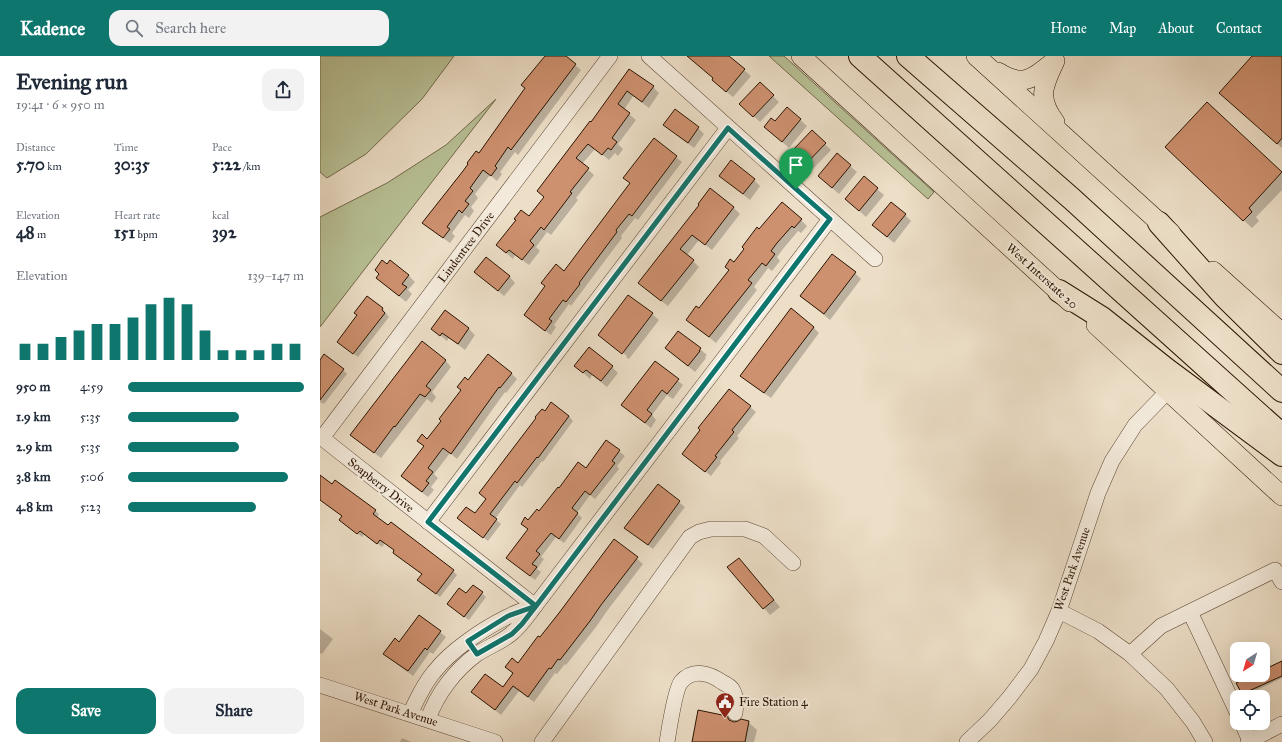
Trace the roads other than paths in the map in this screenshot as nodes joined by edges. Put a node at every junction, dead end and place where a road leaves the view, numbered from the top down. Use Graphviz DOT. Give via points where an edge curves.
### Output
graph roads {
  1 [pos="610,56"];
  2 [pos="649,56"];
  3 [pos="801,56"];
  4 [pos="860,56"];
  5 [pos="908,56"];
  6 [pos="1057,58"];
  7 [pos="981,60"];
  8 [pos="728,128"];
  9 [pos="1067,139"];
  10 [pos="830,219"];
  11 [pos="1160,223"];
  12 [pos="876,259"];
  13 [pos="1059,291"];
  14 [pos="1281,331"];
  15 [pos="1282,353"];
  16 [pos="1168,391"];
  17 [pos="1282,391"];
  18 [pos="1282,435"];
  19 [pos="322,438"];
  20 [pos="1282,455"];
  21 [pos="1282,496"];
  22 [pos="428,522"];
  23 [pos="793,563"];
  24 [pos="1282,582"];
  25 [pos="536,606"];
  26 [pos="1059,611"];
  27 [pos="1190,612"];
  28 [pos="468,641"];
  29 [pos="477,654"];
  30 [pos="1130,654"];
  31 [pos="320,685"];
  32 [pos="1230,697"];
  33 [pos="735,713"];
  34 [pos="410,714"];
  35 [pos="428,719"];
  36 [pos="1282,724"];
  37 [pos="1245,730"];
  38 [pos="1268,737"];
  39 [pos="1249,741"];
  40 [pos="495,742"];
  41 [pos="542,742"];
  42 [pos="667,742"];
  43 [pos="967,742"];
  44 [pos="1205,742"];
  1 -- 19 [label="street, Lindentree Drive"];
  2 -- 8 [label="street"];
  3 -- 13 [label="main road, West Interstate 20"];
  4 -- 18 [label="highway"];
  5 -- 17 [label="highway" via="1072,199"];
  6 -- 7 [label="main road" via="1036,76 1025,80 1014,80 1002,75"];
  6 -- 9 [label="main road" via="1046,80 1043,93 1048,112"];
  7 -- 9 [label="main road"];
  8 -- 10 [label="street"];
  8 -- 22 [label="street"];
  9 -- 11 [label="main road"];
  10 -- 12 [label="street"];
  10 -- 25 [label="street"];
  11 -- 14 [label="main road"];
  11 -- 15 [label="highway" via="1225,297"];
  13 -- 16 [label="main road, West Interstate 20"];
  13 -- 20 [label="highway" via="1102,318"];
  16 -- 21 [label="main road, West Interstate 20"];
  16 -- 26 [label="street, West Park Avenue" via="1135,425 1112,461 1098,493"];
  19 -- 22 [label="street, Soapberry Drive"];
  22 -- 25 [label="street, Soapberry Drive"];
  23 -- 41 [label="street" via="764,536 745,529 711,529 690,537"];
  24 -- 27 [label="street" via="1275,570"];
  25 -- 28 [label="street" via="508,616"];
  25 -- 29 [label="street" via="512,634"];
  26 -- 30 [label="street" via="1098,631"];
  26 -- 43 [label="street, West Park Avenue" via="1031,669 1010,698"];
  27 -- 30 [label="street" via="1162,626"];
  27 -- 32 [label="street"];
  28 -- 29 [label="street"];
  28 -- 34 [label="street" via="444,660 433,673"];
  29 -- 35 [label="street" via="451,680"];
  30 -- 44 [label="street" via="1168,689"];
  31 -- 34 [label="street, West Park Avenue"];
  33 -- 42 [label="street" via="736,697 732,688 714,676 700,672 690,675 680,682"];
  34 -- 35 [label="street, West Park Avenue"];
  35 -- 40 [label="street, West Park Avenue"];
  36 -- 38 [label="street"];
  37 -- 39 [label="street"];
  38 -- 39 [label="street"];
}
